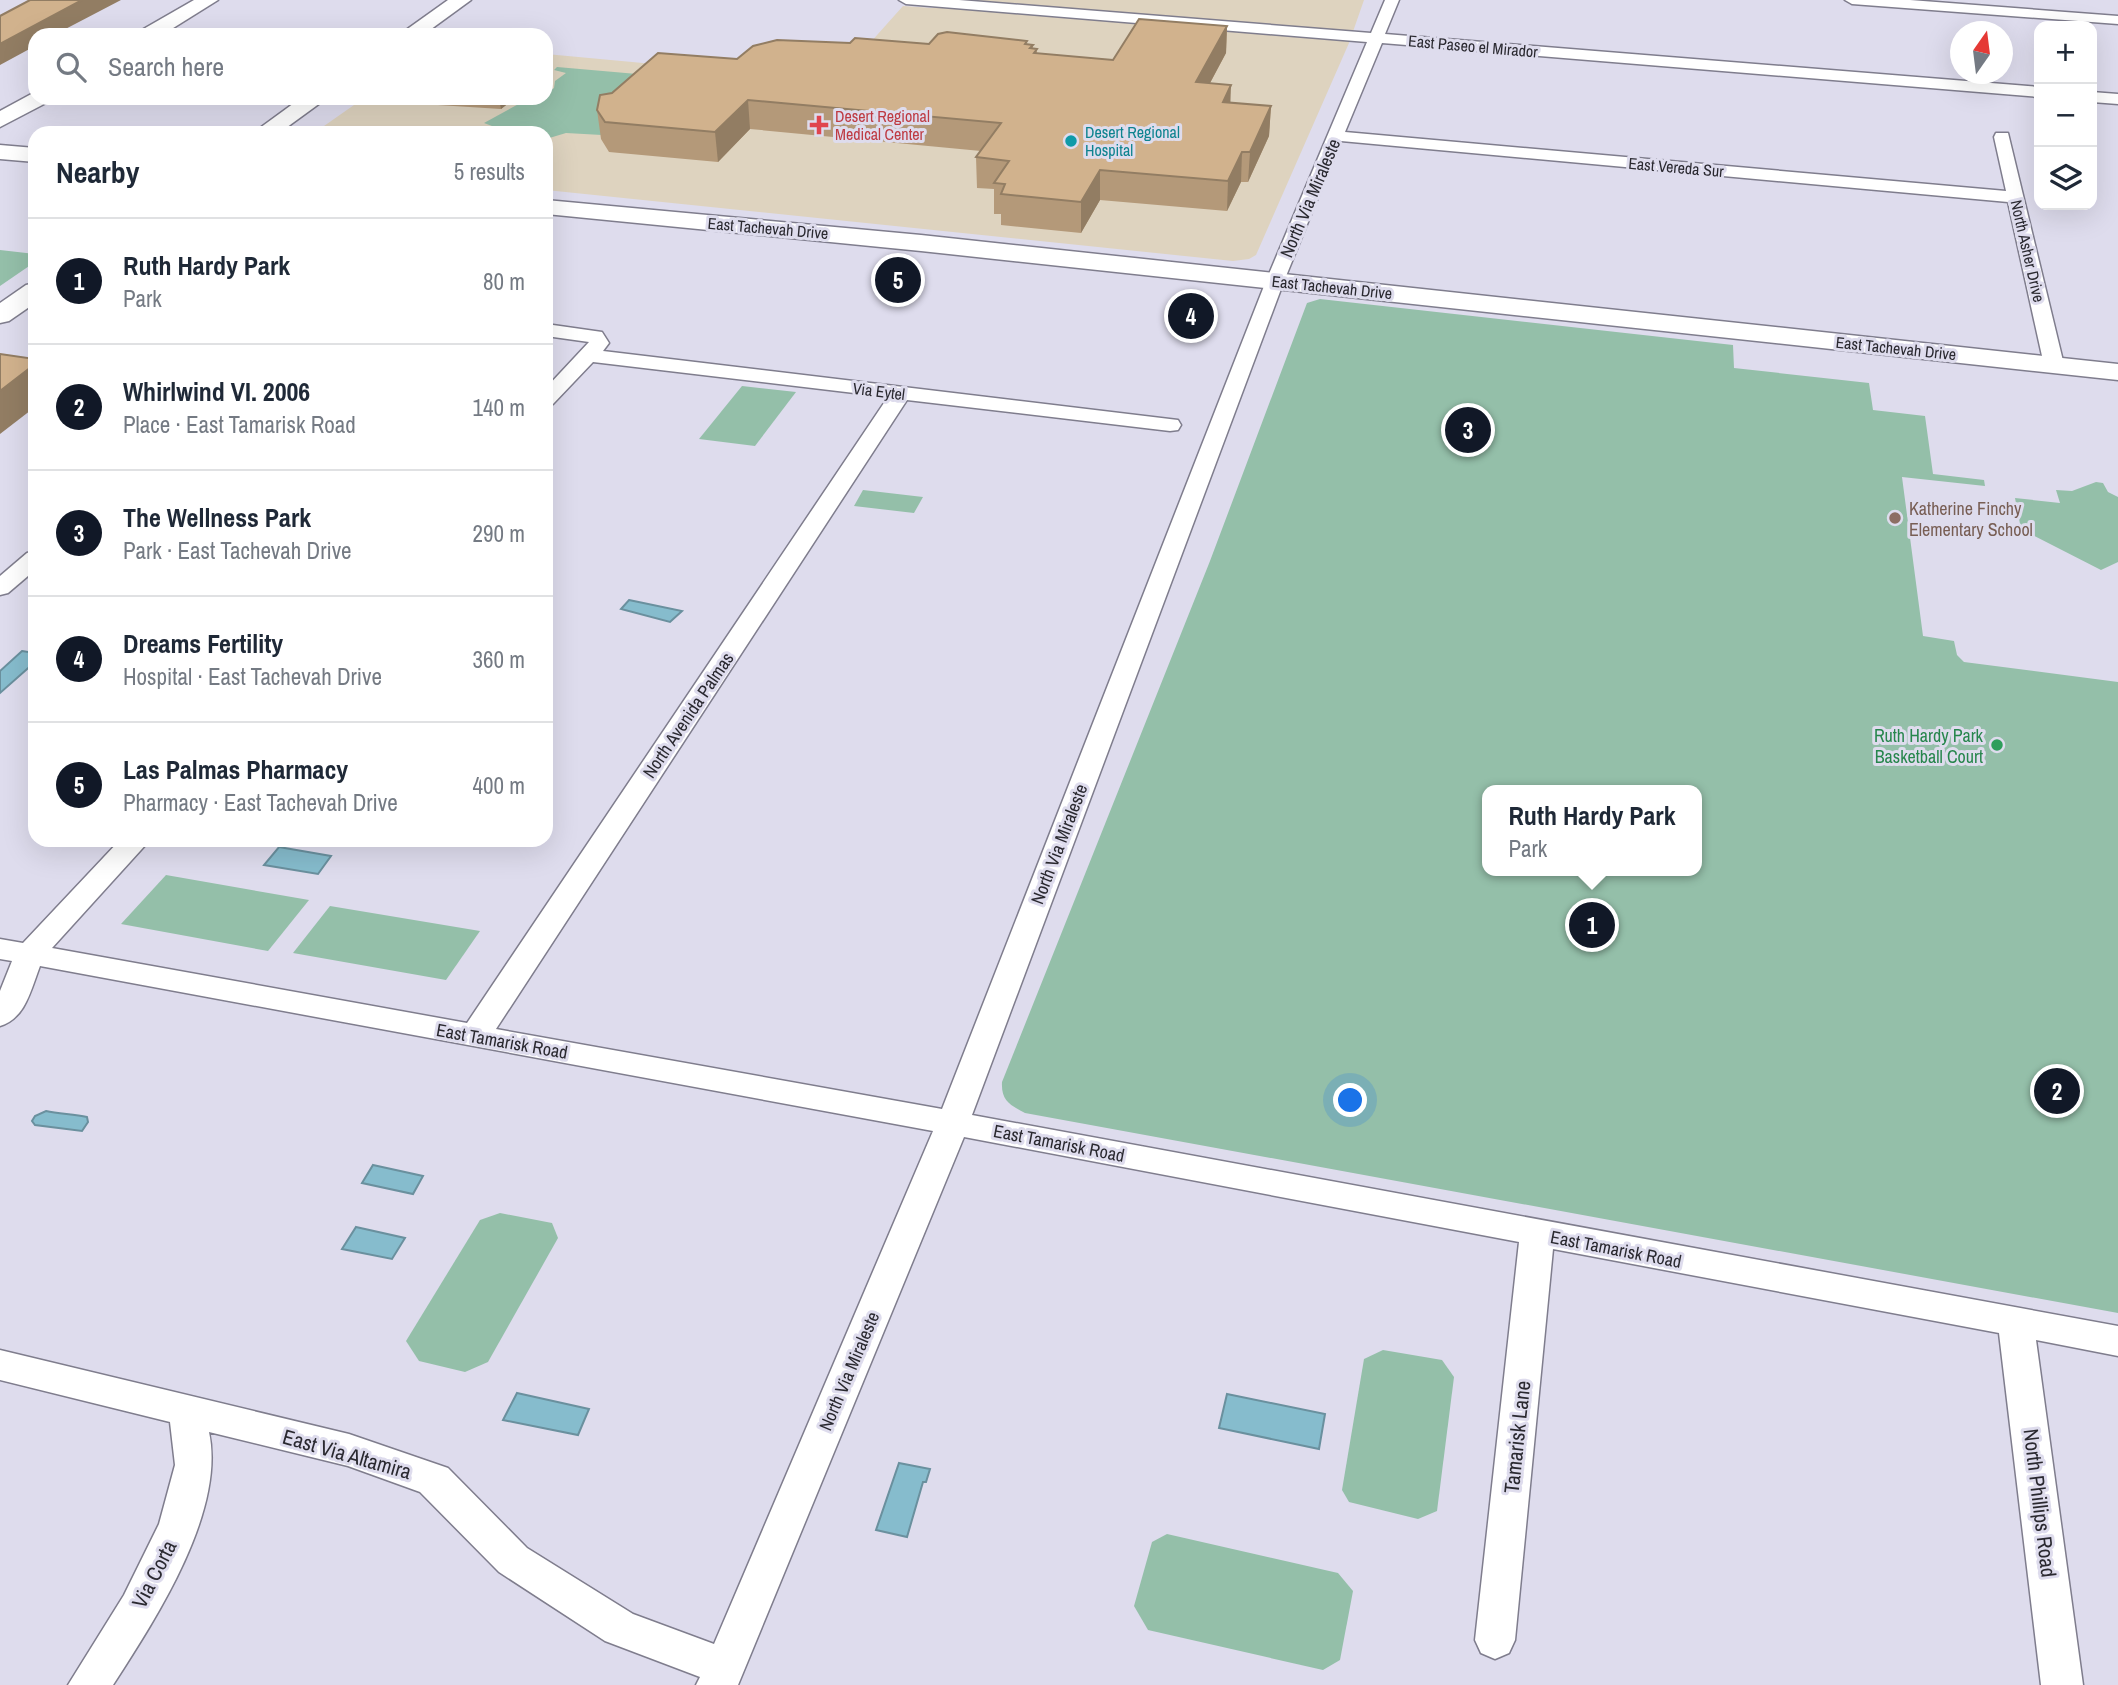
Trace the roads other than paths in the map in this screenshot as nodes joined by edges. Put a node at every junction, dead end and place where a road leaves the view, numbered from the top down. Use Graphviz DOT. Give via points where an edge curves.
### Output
graph roads {
  1 [pos="208,0"];
  2 [pos="461,0"];
  3 [pos="906,0"];
  4 [pos="1392,0"];
  5 [pos="1852,0"];
  6 [pos="2118,20"];
  7 [pos="159,28"];
  8 [pos="419,28"];
  9 [pos="1377,38"];
  10 [pos="2034,92"];
  11 [pos="2097,97"];
  12 [pos="2118,99"];
  13 [pos="28,104"];
  14 [pos="306,105"];
  15 [pos="0,120"];
  16 [pos="274,126"];
  17 [pos="1337,136"];
  18 [pos="2002,137"];
  19 [pos="0,152"];
  20 [pos="28,154"];
  21 [pos="2015,197"];
  22 [pos="553,208"];
  23 [pos="1275,281"];
  24 [pos="28,296"];
  25 [pos="0,315"];
  26 [pos="553,331"];
  27 [pos="588,355"];
  28 [pos="2054,365"];
  29 [pos="2118,372"];
  30 [pos="553,392"];
  31 [pos="901,393"];
  32 [pos="1170,425"];
  33 [pos="28,564"];
  34 [pos="0,588"];
  35 [pos="128,847"];
  36 [pos="15,952"];
  37 [pos="0,1015"];
  38 [pos="475,1036"];
  39 [pos="953,1123"];
  40 [pos="1537,1234"];
  41 [pos="2016,1322"];
  42 [pos="2118,1341"];
  43 [pos="0,1365"];
  44 [pos="187,1412"];
  45 [pos="1495,1640"];
  46 [pos="721,1676"];
  47 [pos="89,1685"];
  48 [pos="2062,1685"];
  1 -- 7 [label="street"];
  2 -- 8 [label="street"];
  3 -- 9 [label="street, East Paseo el Mirador"];
  4 -- 9 [label="street, North Via Miraleste"];
  5 -- 6 [label="street"];
  9 -- 10 [label="street, East Paseo el Mirador"];
  9 -- 17 [label="street, North Via Miraleste"];
  11 -- 12 [label="street"];
  13 -- 15 [label="street"];
  14 -- 16 [label="street"];
  17 -- 21 [label="street, East Vereda Sur"];
  17 -- 23 [label="street, North Via Miraleste"];
  18 -- 21 [label="street, North Asher Drive"];
  19 -- 20 [label="street"];
  21 -- 28 [label="street, North Asher Drive"];
  22 -- 23 [label="street, East Tachevah Drive"];
  23 -- 28 [label="street, East Tachevah Drive"];
  23 -- 39 [label="street, North Via Miraleste"];
  24 -- 25 [label="street"];
  26 -- 27 [label="street" via="595,336 599,343"];
  27 -- 30 [label="street"];
  27 -- 31 [label="street, Via Eytel"];
  28 -- 29 [label="street, East Tachevah Drive"];
  31 -- 32 [label="street, Via Eytel"];
  31 -- 38 [label="street, North Avenida Palmas"];
  33 -- 34 [label="street"];
  35 -- 36 [label="street"];
  36 -- 37 [label="street" via="10,1004"];
  36 -- 38 [label="street, East Tamarisk Road"];
  38 -- 39 [label="street, East Tamarisk Road"];
  39 -- 40 [label="street, East Tamarisk Road"];
  39 -- 46 [label="street, North Via Miraleste"];
  40 -- 41 [label="street, East Tamarisk Road"];
  40 -- 45 [label="street, Tamarisk Lane"];
  41 -- 42 [label="street, East Tamarisk Road"];
  41 -- 48 [label="street, North Phillips Road"];
  43 -- 44 [label="street, East Via Altamira"];
  44 -- 46 [label="street, East Via Altamira" via="349,1450 434,1480 513,1560 619,1628"];
  44 -- 47 [label="street, Via Corta" via="194,1462 172,1544 118,1643"];
}
